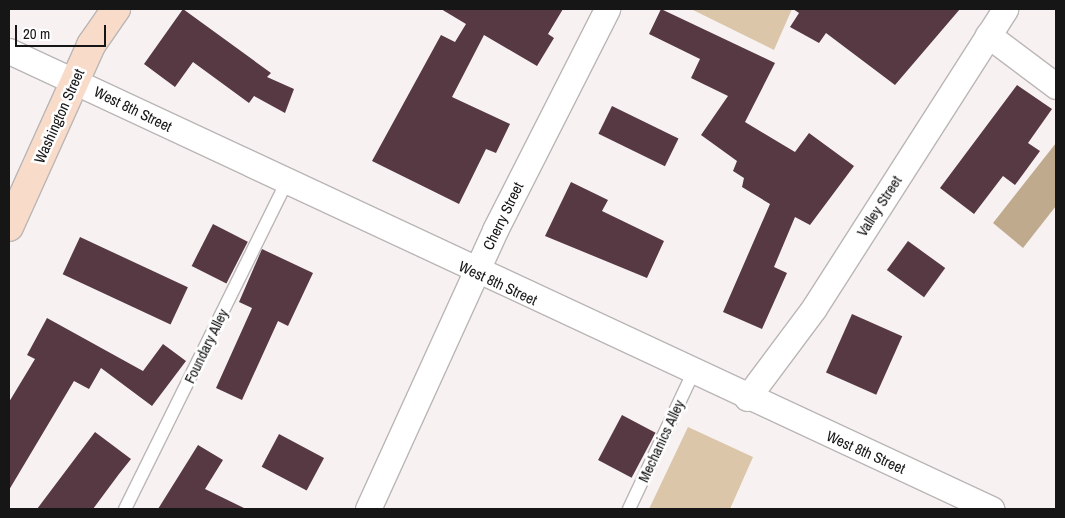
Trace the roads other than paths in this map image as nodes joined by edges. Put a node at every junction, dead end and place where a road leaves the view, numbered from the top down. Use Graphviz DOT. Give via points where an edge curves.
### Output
graph roads {
  1 [pos="116,9"];
  2 [pos="607,9"];
  3 [pos="1005,9"];
  4 [pos="988,35"];
  5 [pos="9,50"];
  6 [pos="74,81"];
  7 [pos="1056,86"];
  8 [pos="286,183"];
  9 [pos="9,227"];
  10 [pos="476,272"];
  11 [pos="693,373"];
  12 [pos="747,398"];
  13 [pos="125,509"];
  14 [pos="368,509"];
  15 [pos="629,509"];
  16 [pos="991,509"];
  1 -- 6 [label="main road, Washington Street" via="91,45"];
  2 -- 10 [label="street, Cherry Street"];
  3 -- 4 [label="street, Valley Street"];
  4 -- 7 [label="street"];
  4 -- 12 [label="street, Valley Street" via="814,308"];
  5 -- 6 [label="street, West 8th Street"];
  6 -- 8 [label="street, West 8th Street"];
  6 -- 9 [label="main road, Washington Street"];
  8 -- 10 [label="street, West 8th Street"];
  8 -- 13 [label="lane, Foundary Alley"];
  10 -- 11 [label="street, West 8th Street"];
  10 -- 14 [label="street, Cherry Street"];
  11 -- 12 [label="street, West 8th Street"];
  11 -- 15 [label="lane, Mechanics Alley"];
  12 -- 16 [label="street, West 8th Street"];
}
